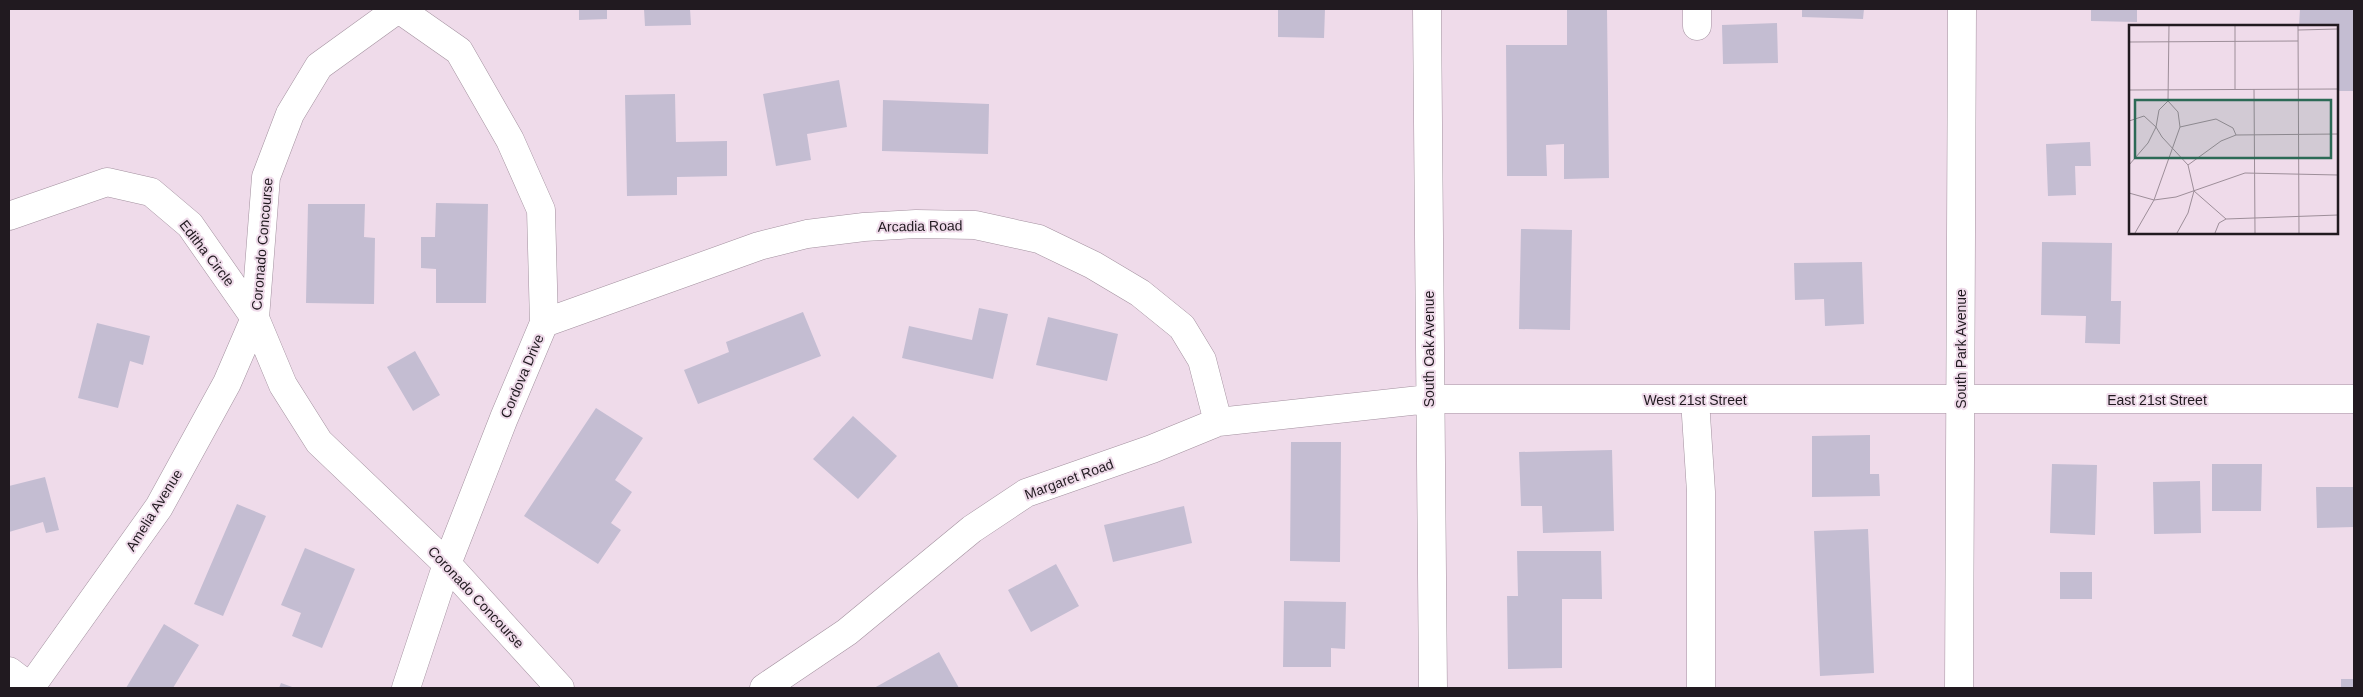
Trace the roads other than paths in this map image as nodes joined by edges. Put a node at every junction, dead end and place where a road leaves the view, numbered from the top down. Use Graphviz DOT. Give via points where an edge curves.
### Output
graph roads {
  1 [pos="399,9"];
  2 [pos="1427,9"];
  3 [pos="1962,9"];
  4 [pos="9,216"];
  5 [pos="255,318"];
  6 [pos="544,323"];
  7 [pos="1430,399"];
  8 [pos="2354,399"];
  9 [pos="1695,400"];
  10 [pos="1961,400"];
  11 [pos="1218,422"];
  12 [pos="447,564"];
  13 [pos="9,671"];
  14 [pos="30,688"];
  15 [pos="406,688"];
  16 [pos="560,688"];
  17 [pos="764,688"];
  18 [pos="1433,688"];
  19 [pos="1702,688"];
  20 [pos="1959,688"];
  1 -- 5 [label="street, Coronado Concourse" via="319,66 290,114 266,177"];
  1 -- 6 [label="street, Cordova Drive" via="458,51 510,140 540,210"];
  2 -- 7 [label="street, South Oak Avenue"];
  3 -- 10 [label="street, South Park Avenue"];
  4 -- 5 [label="street, Editha Circle" via="107,182 151,192 190,225"];
  5 -- 12 [label="street, Coronado Concourse" via="283,385 319,442"];
  5 -- 14 [label="street, Amelia Avenue" via="227,383 159,507"];
  6 -- 11 [label="street, Arcadia Road" via="759,246 806,234 881,226 975,225 1039,239 1093,265 1140,293 1182,327 1202,360"];
  6 -- 12 [label="street, Cordova Drive"];
  7 -- 9 [label="street, West 21st Street"];
  7 -- 11 [label="street, Margaret Road"];
  7 -- 18 [label="street, South Oak Avenue"];
  8 -- 10 [label="street, East 21st Street"];
  9 -- 10 [label="street, West 21st Street"];
  9 -- 19 [label="street" via="1702,492"];
  10 -- 20 [label="street, South Park Avenue"];
  11 -- 17 [label="street, Margaret Road" via="1026,493 972,529 847,632"];
  12 -- 15 [label="street, Cordova Drive"];
  12 -- 16 [label="street, Coronado Concourse"];
  13 -- 14 [label="street"];
}
